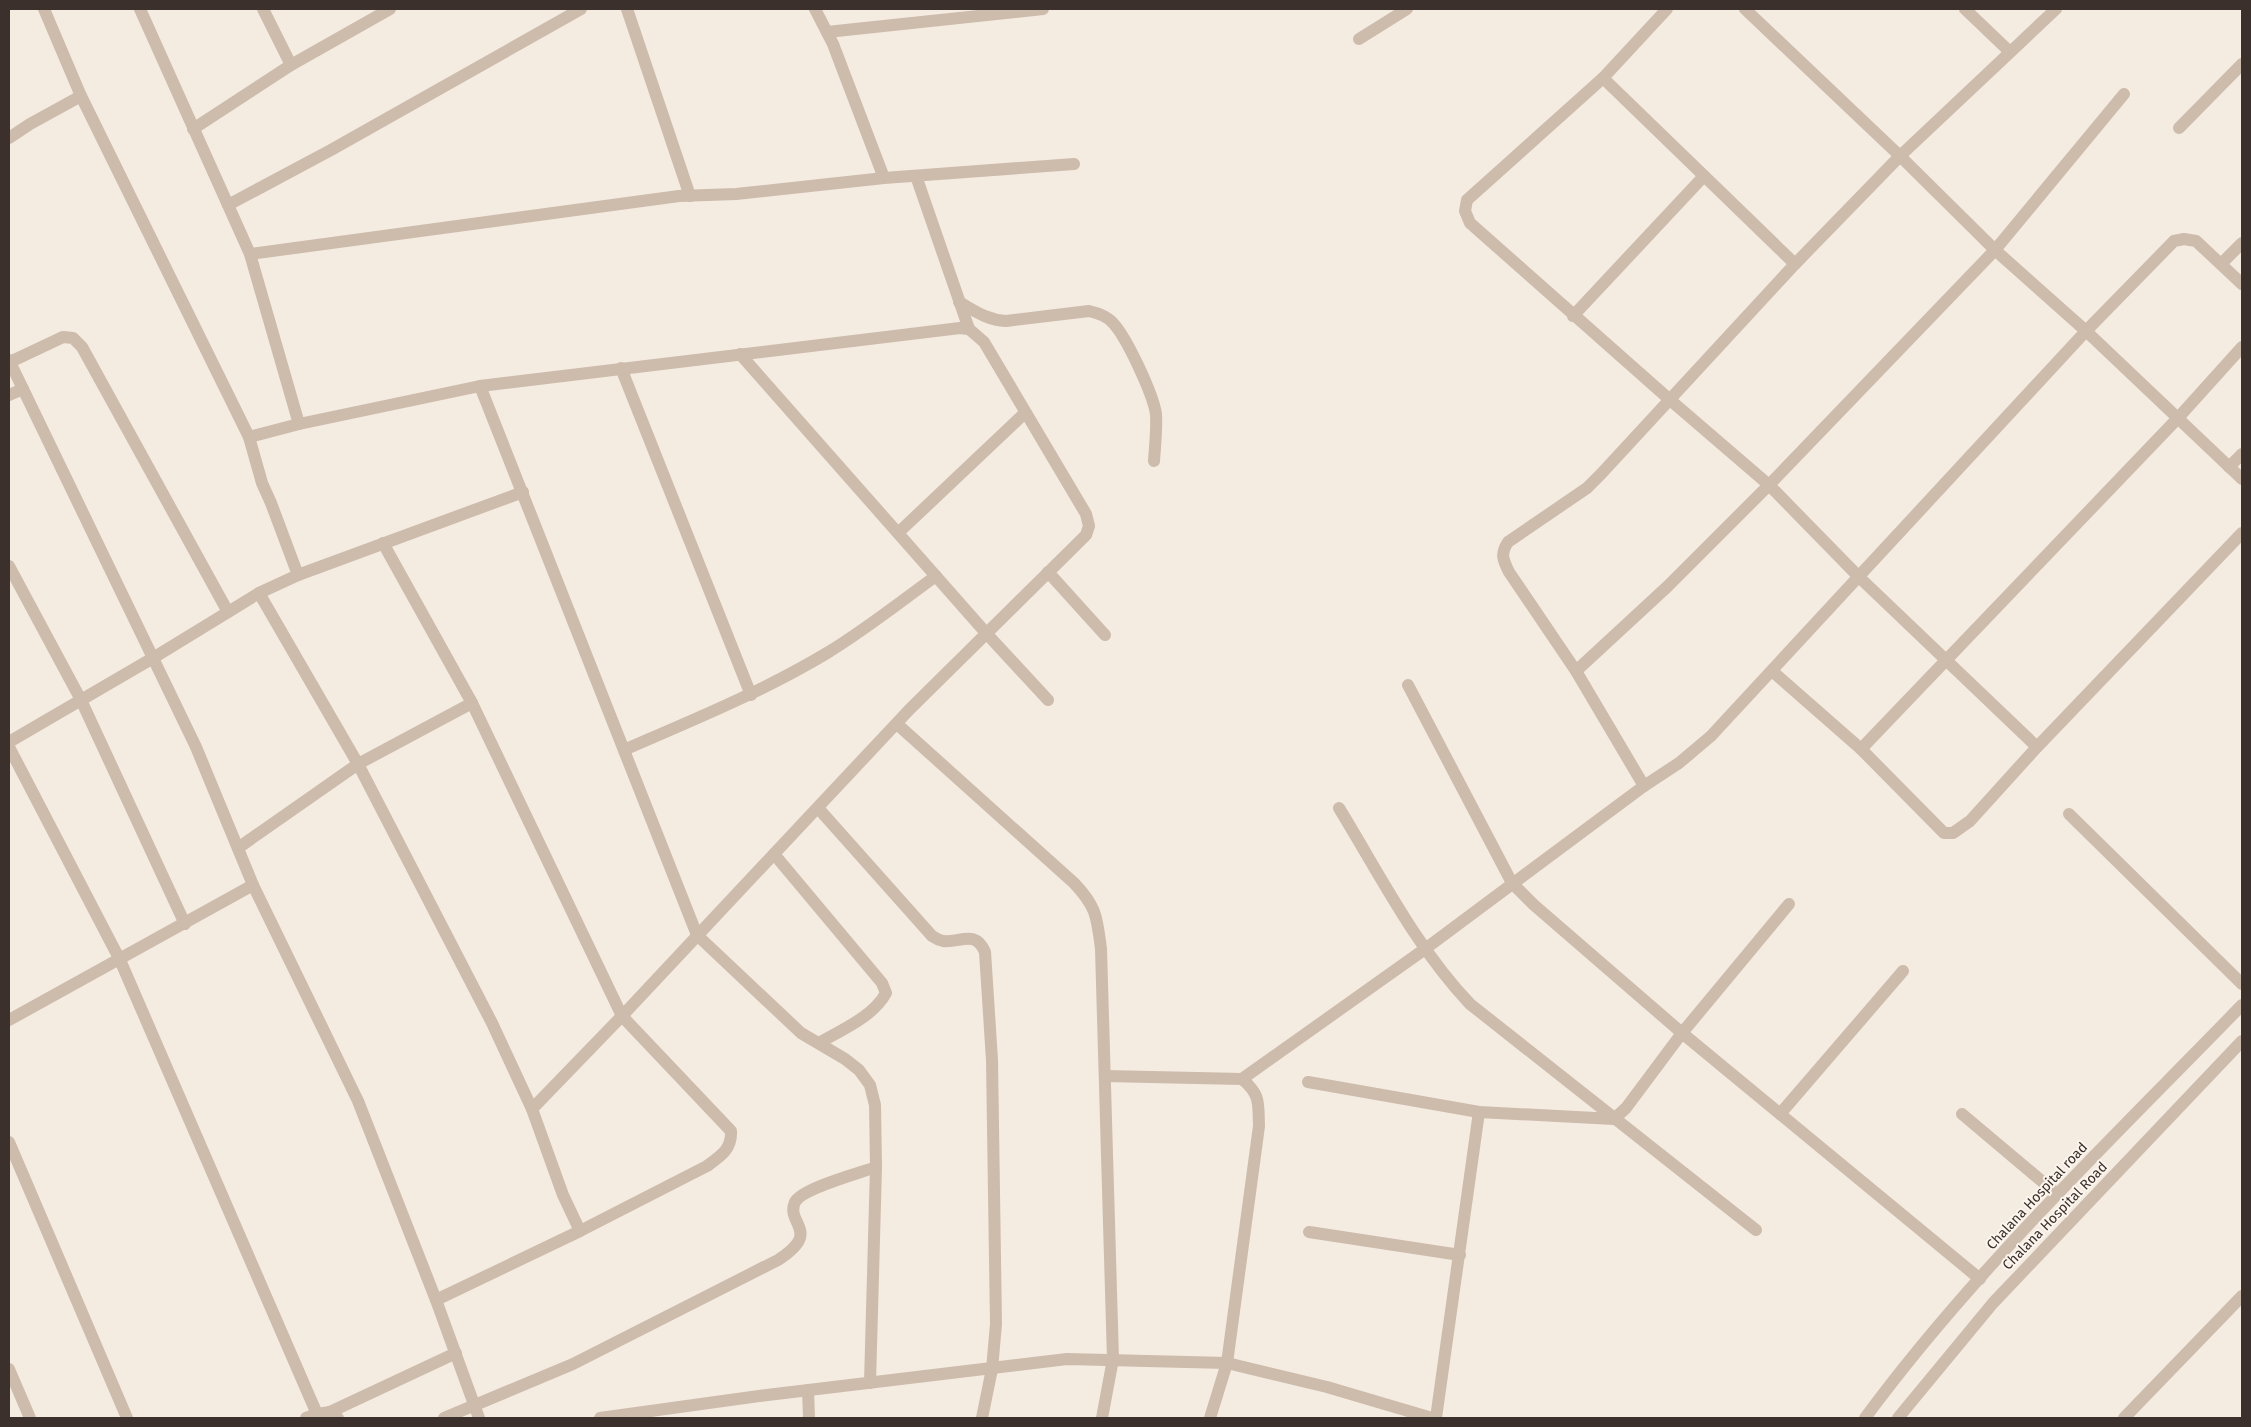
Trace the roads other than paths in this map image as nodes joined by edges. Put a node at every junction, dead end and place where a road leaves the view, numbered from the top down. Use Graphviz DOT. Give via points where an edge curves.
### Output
graph roads {
  1 [pos="44,9"];
  2 [pos="140,9"];
  3 [pos="263,9"];
  4 [pos="390,9"];
  5 [pos="581,9"];
  6 [pos="627,9"];
  7 [pos="814,9"];
  8 [pos="1043,9"];
  9 [pos="1407,9"];
  10 [pos="1667,9"];
  11 [pos="1745,9"];
  12 [pos="1965,9"];
  13 [pos="2056,9"];
  14 [pos="826,32"];
  15 [pos="1359,39"];
  16 [pos="2010,52"];
  17 [pos="2242,64"];
  18 [pos="291,65"];
  19 [pos="1603,78"];
  20 [pos="2124,94"];
  21 [pos="81,96"];
  22 [pos="2179,128"];
  23 [pos="193,129"];
  24 [pos="9,138"];
  25 [pos="1900,156"];
  26 [pos="1074,164"];
  27 [pos="916,176"];
  28 [pos="1704,176"];
  29 [pos="884,178"];
  30 [pos="690,196"];
  31 [pos="228,205"];
  32 [pos="2242,243"];
  33 [pos="1995,250"];
  34 [pos="250,254"];
  35 [pos="1795,264"];
  36 [pos="2221,264"];
  37 [pos="2242,284"];
  38 [pos="959,302"];
  39 [pos="1573,316"];
  40 [pos="969,329"];
  41 [pos="2086,331"];
  42 [pos="2242,347"];
  43 [pos="740,354"];
  44 [pos="9,361"];
  45 [pos="621,368"];
  46 [pos="480,386"];
  47 [pos="23,389"];
  48 [pos="9,395"];
  49 [pos="1668,399"];
  50 [pos="1025,413"];
  51 [pos="2178,418"];
  52 [pos="299,424"];
  53 [pos="249,437"];
  54 [pos="2242,454"];
  55 [pos="1154,461"];
  56 [pos="2230,466"];
  57 [pos="2242,479"];
  58 [pos="1769,485"];
  59 [pos="523,492"];
  60 [pos="898,533"];
  61 [pos="2242,533"];
  62 [pos="382,543"];
  63 [pos="9,566"];
  64 [pos="1048,572"];
  65 [pos="298,575"];
  66 [pos="936,576"];
  67 [pos="1859,577"];
  68 [pos="259,593"];
  69 [pos="228,612"];
  70 [pos="986,633"];
  71 [pos="1105,635"];
  72 [pos="153,658"];
  73 [pos="1947,660"];
  74 [pos="1576,671"];
  75 [pos="1772,671"];
  76 [pos="1408,685"];
  77 [pos="751,695"];
  78 [pos="81,700"];
  79 [pos="1048,700"];
  80 [pos="472,703"];
  81 [pos="897,724"];
  82 [pos="9,742"];
  83 [pos="9,747"];
  84 [pos="2037,748"];
  85 [pos="1861,749"];
  86 [pos="624,750"];
  87 [pos="358,764"];
  88 [pos="1644,786"];
  89 [pos="818,808"];
  90 [pos="1339,808"];
  91 [pos="2069,814"];
  92 [pos="238,848"];
  93 [pos="774,854"];
  94 [pos="1512,882"];
  95 [pos="253,885"];
  96 [pos="1789,904"];
  97 [pos="185,924"];
  98 [pos="698,935"];
  99 [pos="1424,949"];
  100 [pos="120,960"];
  101 [pos="1903,971"];
  102 [pos="2242,984"];
  103 [pos="2242,1005"];
  104 [pos="622,1016"];
  105 [pos="9,1020"];
  106 [pos="1682,1033"];
  107 [pos="2242,1041"];
  108 [pos="819,1043"];
  109 [pos="1105,1076"];
  110 [pos="1242,1080"];
  111 [pos="1308,1082"];
  112 [pos="532,1109"];
  113 [pos="1480,1112"];
  114 [pos="1780,1114"];
  115 [pos="1962,1114"];
  116 [pos="1614,1119"];
  117 [pos="9,1142"];
  118 [pos="876,1167"];
  119 [pos="2057,1194"];
  120 [pos="1756,1230"];
  121 [pos="580,1231"];
  122 [pos="1309,1232"];
  123 [pos="1460,1255"];
  124 [pos="1980,1278"];
  125 [pos="2242,1296"];
  126 [pos="436,1300"];
  127 [pos="456,1353"];
  128 [pos="1114,1359"];
  129 [pos="1227,1363"];
  130 [pos="9,1369"];
  131 [pos="992,1369"];
  132 [pos="870,1382"];
  133 [pos="808,1390"];
  134 [pos="474,1404"];
  135 [pos="334,1415"];
  136 [pos="311,1416"];
  137 [pos="30,1418"];
  138 [pos="127,1418"];
  139 [pos="444,1418"];
  140 [pos="479,1418"];
  141 [pos="600,1418"];
  142 [pos="809,1418"];
  143 [pos="982,1418"];
  144 [pos="1102,1418"];
  145 [pos="1210,1418"];
  146 [pos="1434,1418"];
  147 [pos="1865,1418"];
  148 [pos="1898,1418"];
  149 [pos="2124,1418"];
  1 -- 21 [label="street"];
  2 -- 23 [label="street"];
  3 -- 18 [label="street"];
  4 -- 18 [label="street"];
  5 -- 31 [label="street"];
  6 -- 30 [label="street"];
  7 -- 14 [label="street"];
  8 -- 14 [label="street"];
  9 -- 15 [label="street"];
  10 -- 19 [label="street"];
  11 -- 25 [label="street"];
  12 -- 16 [label="street"];
  13 -- 16 [label="street"];
  14 -- 29 [label="street"];
  16 -- 25 [label="street"];
  17 -- 22 [label="street"];
  18 -- 23 [label="street"];
  19 -- 28 [label="street"];
  19 -- 39 [label="street" via="1467,200 1465,211 1475,228"];
  20 -- 33 [label="street"];
  21 -- 24 [label="street"];
  21 -- 53 [label="street"];
  23 -- 31 [label="street"];
  25 -- 33 [label="street"];
  25 -- 35 [label="street"];
  26 -- 27 [label="street"];
  27 -- 29 [label="street"];
  27 -- 38 [label="street"];
  28 -- 35 [label="street"];
  28 -- 39 [label="street"];
  29 -- 30 [label="street"];
  30 -- 34 [label="street"];
  31 -- 34 [label="street"];
  32 -- 36 [label="street"];
  33 -- 41 [label="street"];
  33 -- 58 [label="street"];
  34 -- 52 [label="street"];
  35 -- 49 [label="street"];
  36 -- 37 [label="street"];
  36 -- 41 [label="street" via="2196,241 2174,241"];
  38 -- 40 [label="street"];
  38 -- 55 [label="street" via="994,320 1089,311 1112,321 1152,397 1156,415"];
  39 -- 49 [label="street"];
  40 -- 43 [label="street"];
  40 -- 50 [label="street" via="984,342"];
  41 -- 51 [label="street"];
  41 -- 67 [label="street"];
  42 -- 51 [label="street"];
  43 -- 45 [label="street"];
  43 -- 60 [label="street"];
  44 -- 47 [label="street"];
  44 -- 69 [label="street" via="63,337 73,338 82,347"];
  45 -- 46 [label="street"];
  45 -- 77 [label="street"];
  46 -- 52 [label="street"];
  46 -- 59 [label="street"];
  47 -- 48 [label="street"];
  47 -- 72 [label="street"];
  49 -- 58 [label="street"];
  49 -- 74 [label="street" via="1587,488 1508,542 1503,549 1502,560 1509,572"];
  50 -- 60 [label="street"];
  50 -- 64 [label="street" via="1086,514 1089,526 1086,535"];
  51 -- 56 [label="street"];
  51 -- 73 [label="street"];
  52 -- 53 [label="street"];
  53 -- 65 [label="street" via="262,483"];
  54 -- 56 [label="street"];
  56 -- 57 [label="street"];
  58 -- 67 [label="street"];
  58 -- 74 [label="street" via="1668,586"];
  59 -- 62 [label="street"];
  59 -- 86 [label="street"];
  60 -- 66 [label="street"];
  61 -- 84 [label="street"];
  62 -- 65 [label="street"];
  62 -- 80 [label="street"];
  63 -- 78 [label="street"];
  64 -- 70 [label="street"];
  64 -- 71 [label="street"];
  65 -- 68 [label="street"];
  66 -- 70 [label="street"];
  66 -- 77 [label="street" via="829,652"];
  67 -- 73 [label="street"];
  67 -- 75 [label="street"];
  68 -- 69 [label="street"];
  68 -- 87 [label="street"];
  69 -- 72 [label="street"];
  70 -- 79 [label="street"];
  70 -- 81 [label="street"];
  72 -- 78 [label="street"];
  72 -- 92 [label="street" via="196,746"];
  73 -- 84 [label="street"];
  73 -- 85 [label="street"];
  74 -- 88 [label="street"];
  75 -- 85 [label="street"];
  75 -- 88 [label="street" via="1711,736"];
  76 -- 94 [label="street"];
  77 -- 86 [label="street"];
  78 -- 82 [label="street"];
  78 -- 97 [label="street"];
  80 -- 87 [label="street"];
  80 -- 104 [label="street"];
  81 -- 89 [label="street"];
  81 -- 109 [label="street" via="1089,899 1098,919 1101,950"];
  83 -- 100 [label="street"];
  84 -- 85 [label="street" via="1970,821 1953,833 1944,833"];
  86 -- 98 [label="street"];
  87 -- 92 [label="street"];
  87 -- 112 [label="street" via="492,1024"];
  88 -- 94 [label="street"];
  89 -- 93 [label="street"];
  89 -- 131 [label="street" via="932,936 943,941 974,939 982,944 992,1080 996,1324"];
  90 -- 99 [label="street"];
  91 -- 102 [label="street"];
  92 -- 95 [label="street"];
  93 -- 98 [label="street"];
  93 -- 108 [label="street" via="882,983 886,993 872,1010"];
  94 -- 99 [label="street"];
  94 -- 106 [label="street" via="1534,905"];
  95 -- 97 [label="street"];
  95 -- 126 [label="street" via="358,1101"];
  96 -- 106 [label="street"];
  97 -- 100 [label="street"];
  98 -- 104 [label="street"];
  98 -- 108 [label="street" via="801,1033"];
  99 -- 110 [label="street"];
  99 -- 116 [label="street" via="1470,1004"];
  100 -- 105 [label="street"];
  100 -- 136 [label="street"];
  101 -- 114 [label="street"];
  103 -- 119 [label="street, Chalana Hospital road"];
  104 -- 112 [label="street"];
  104 -- 121 [label="street" via="725,1122 731,1131 732,1142 724,1154 707,1166"];
  106 -- 114 [label="street"];
  106 -- 116 [label="street" via="1626,1108"];
  107 -- 148 [label="street, Chalana Hospital Road" via="1993,1303"];
  108 -- 118 [label="street" via="859,1070 870,1085 875,1105"];
  109 -- 110 [label="street"];
  109 -- 128 [label="street"];
  110 -- 129 [label="street" via="1254,1089 1259,1126"];
  111 -- 113 [label="street"];
  112 -- 121 [label="street" via="563,1195"];
  113 -- 116 [label="street"];
  113 -- 123 [label="street"];
  114 -- 124 [label="street"];
  115 -- 119 [label="street"];
  116 -- 120 [label="street"];
  117 -- 138 [label="street"];
  118 -- 132 [label="street"];
  118 -- 134 [label="street" via="806,1192 795,1201 793,1212 800,1227 800,1240 793,1250 778,1260 573,1364"];
  119 -- 124 [label="street, Chalana Hospital road"];
  121 -- 126 [label="street"];
  122 -- 123 [label="street"];
  123 -- 146 [label="street"];
  124 -- 147 [label="street, Chalana Hospital road"];
  125 -- 149 [label="street"];
  126 -- 127 [label="street"];
  127 -- 134 [label="street"];
  127 -- 135 [label="street"];
  128 -- 129 [label="street"];
  128 -- 131 [label="street" via="1066,1359"];
  128 -- 144 [label="street"];
  129 -- 145 [label="street"];
  129 -- 146 [label="street"];
  130 -- 137 [label="street"];
  131 -- 132 [label="street"];
  131 -- 143 [label="street"];
  132 -- 133 [label="street"];
  133 -- 141 [label="street"];
  133 -- 142 [label="street"];
  134 -- 139 [label="street"];
  134 -- 140 [label="street"];
  135 -- 136 [label="street"];
}
